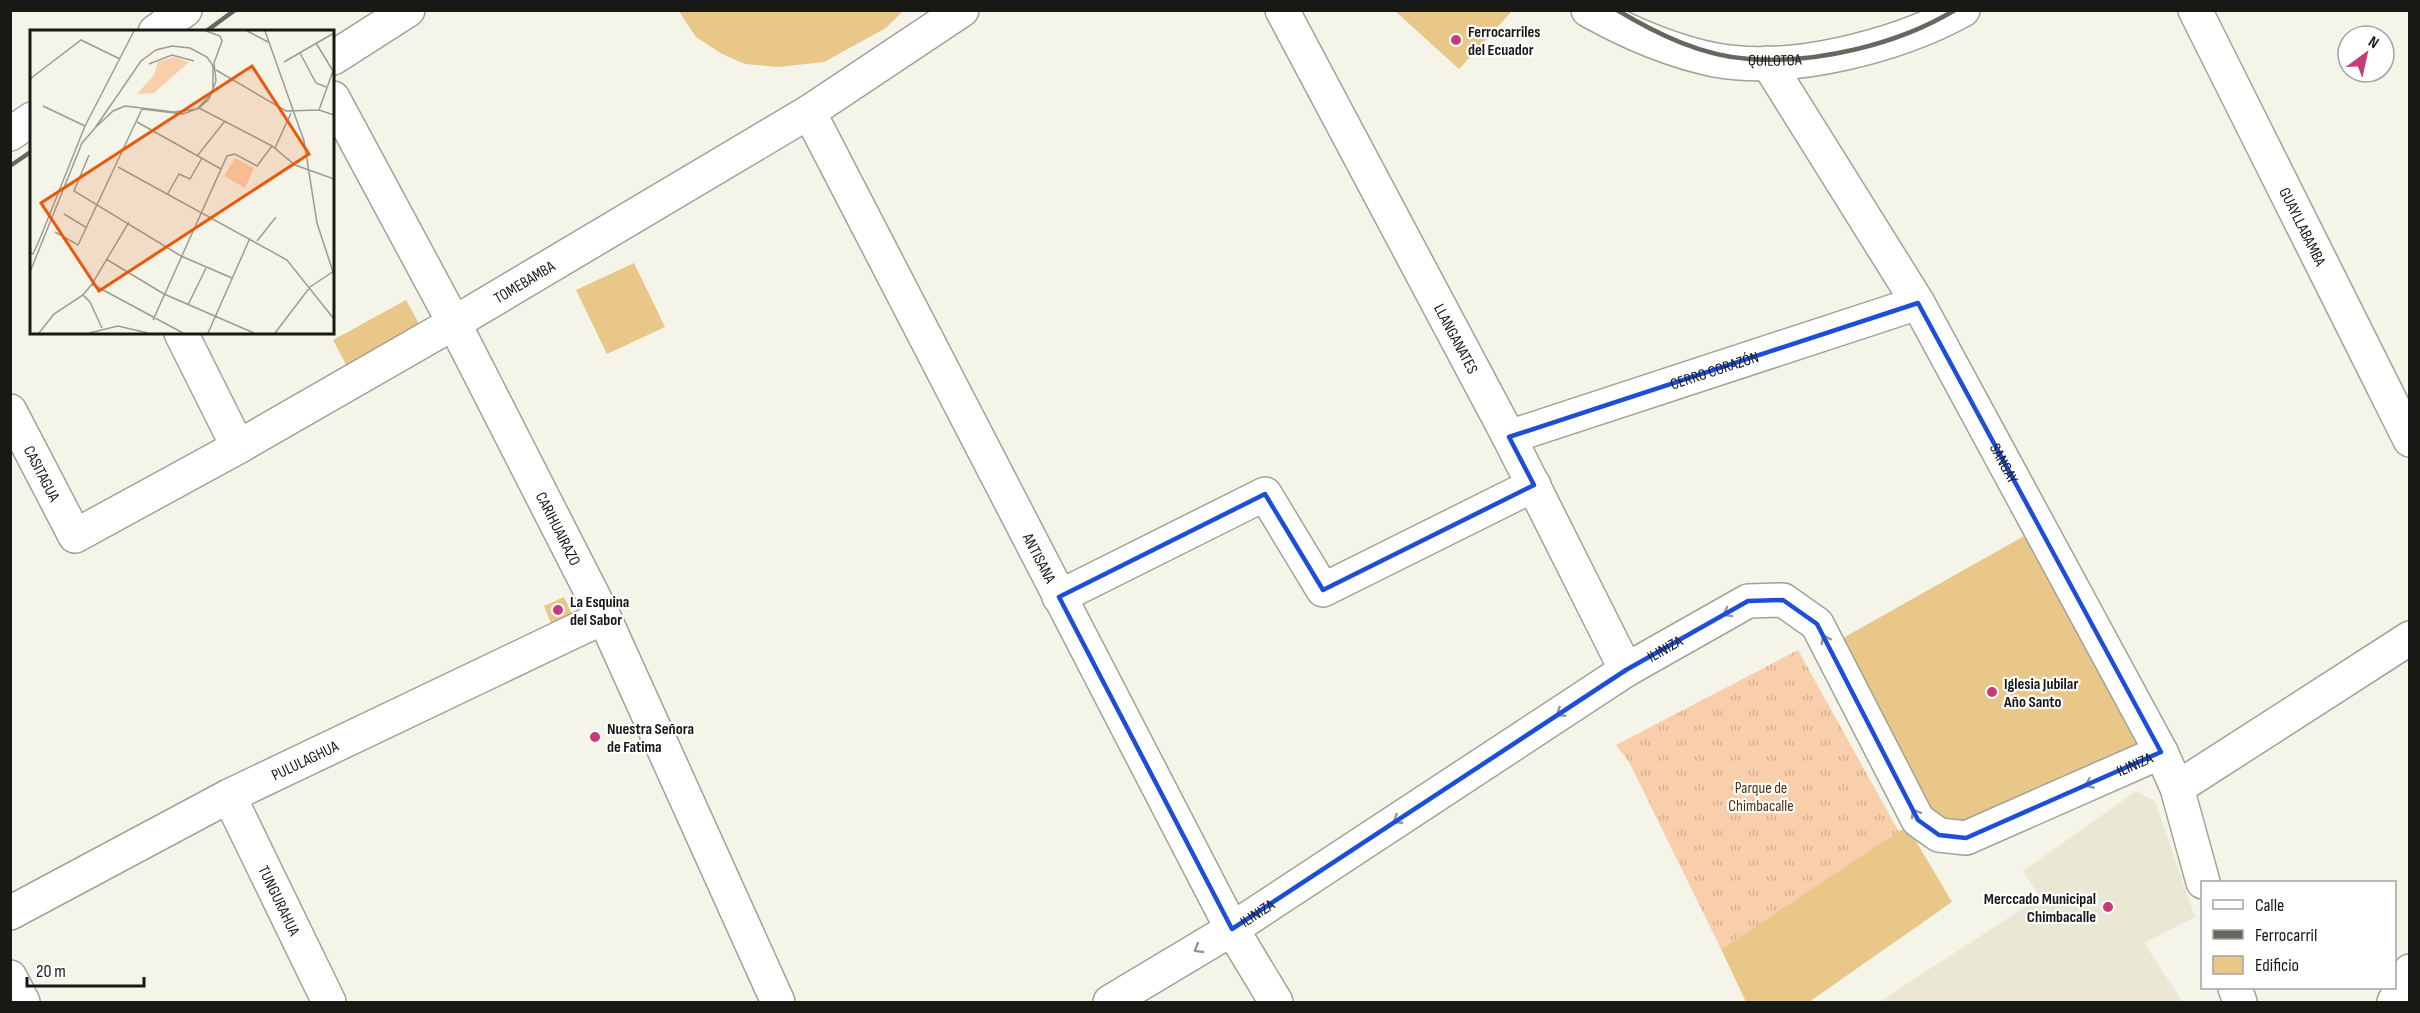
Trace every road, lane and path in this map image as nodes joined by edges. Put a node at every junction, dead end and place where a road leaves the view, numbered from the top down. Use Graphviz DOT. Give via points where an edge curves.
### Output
graph roads {
  1 [pos="185,10"];
  2 [pos="408,10"];
  3 [pos="962,10"];
  4 [pos="1282,10"];
  5 [pos="1588,10"];
  6 [pos="1963,10"];
  7 [pos="2195,10"];
  8 [pos="158,30"];
  9 [pos="334,57"];
  10 [pos="1768,63"];
  11 [pos="334,100"];
  12 [pos="809,112"];
  13 [pos="30,120"];
  14 [pos="10,134"];
  15 [pos="1918,303"];
  16 [pos="454,323"];
  17 [pos="182,334"];
  18 [pos="10,411"];
  19 [pos="1509,437"];
  20 [pos="2409,441"];
  21 [pos="238,447"];
  22 [pos="1534,485"];
  23 [pos="75,536"];
  24 [pos="1059,597"];
  25 [pos="604,617"];
  26 [pos="2409,638"];
  27 [pos="1626,670"];
  28 [pos="2161,752"];
  29 [pos="2177,788"];
  30 [pos="229,796"];
  31 [pos="2203,881"];
  32 [pos="10,913"];
  33 [pos="1232,929"];
  34 [pos="2409,971"];
  35 [pos="10,977"];
  36 [pos="23,1002"];
  37 [pos="329,1002"];
  38 [pos="778,1002"];
  39 [pos="1110,1002"];
  40 [pos="1276,1002"];
  41 [pos="2394,1002"];
  1 -- 8 [label="street"];
  2 -- 9 [label="street"];
  3 -- 12 [label="street, TOMEBAMBA"];
  4 -- 19 [label="street, LLANGANATES"];
  5 -- 10 [label="street, QUILOTOA" via="1615,26 1668,47 1717,60"];
  6 -- 10 [label="street, QUILOTOA" via="1938,24 1858,51"];
  7 -- 20 [label="street, GUAYLLABAMBA"];
  10 -- 15 [label="street, SANGAY"];
  11 -- 16 [label="street, CARIHUAIRAZO"];
  12 -- 16 [label="street, TOMEBAMBA"];
  12 -- 24 [label="street, ANTISANA"];
  13 -- 14 [label="street"];
  15 -- 19 [label="street, CERRO CORAZÓN"];
  15 -- 28 [label="street, SANGAY"];
  16 -- 21 [label="street, TOMEBAMBA"];
  16 -- 25 [label="street, CARIHUAIRAZO"];
  17 -- 21 [label="street"];
  18 -- 23 [label="street, CASITAGUA"];
  19 -- 22 [label="street, LLANGANATES"];
  21 -- 23 [label="street, TOMEBAMBA"];
  22 -- 24 [label="street" via="1323,590 1265,495"];
  22 -- 27 [label="street, LLANGANATES"];
  24 -- 33 [label="street, ANTISANA"];
  25 -- 30 [label="street, PULULAGHUA"];
  25 -- 38 [label="street, CARIHUAIRAZO"];
  26 -- 29 [label="street"];
  28 -- 27 [label="street, ILINIZA, one-way" via="1966,838 1940,836 1918,820 1817,624 1783,600 1749,602"];
  27 -- 33 [label="street, ILINIZA, one-way"];
  28 -- 29 [label="street, SANGAY"];
  29 -- 31 [label="street, SANGAY"];
  30 -- 32 [label="street, PULULAGHUA"];
  30 -- 37 [label="street, TUNGURAHUA"];
  33 -- 39 [label="street, ILINIZA, one-way"];
  33 -- 40 [label="street, ANTISANA"];
  34 -- 41 [label="street"];
  35 -- 36 [label="street"];
}
